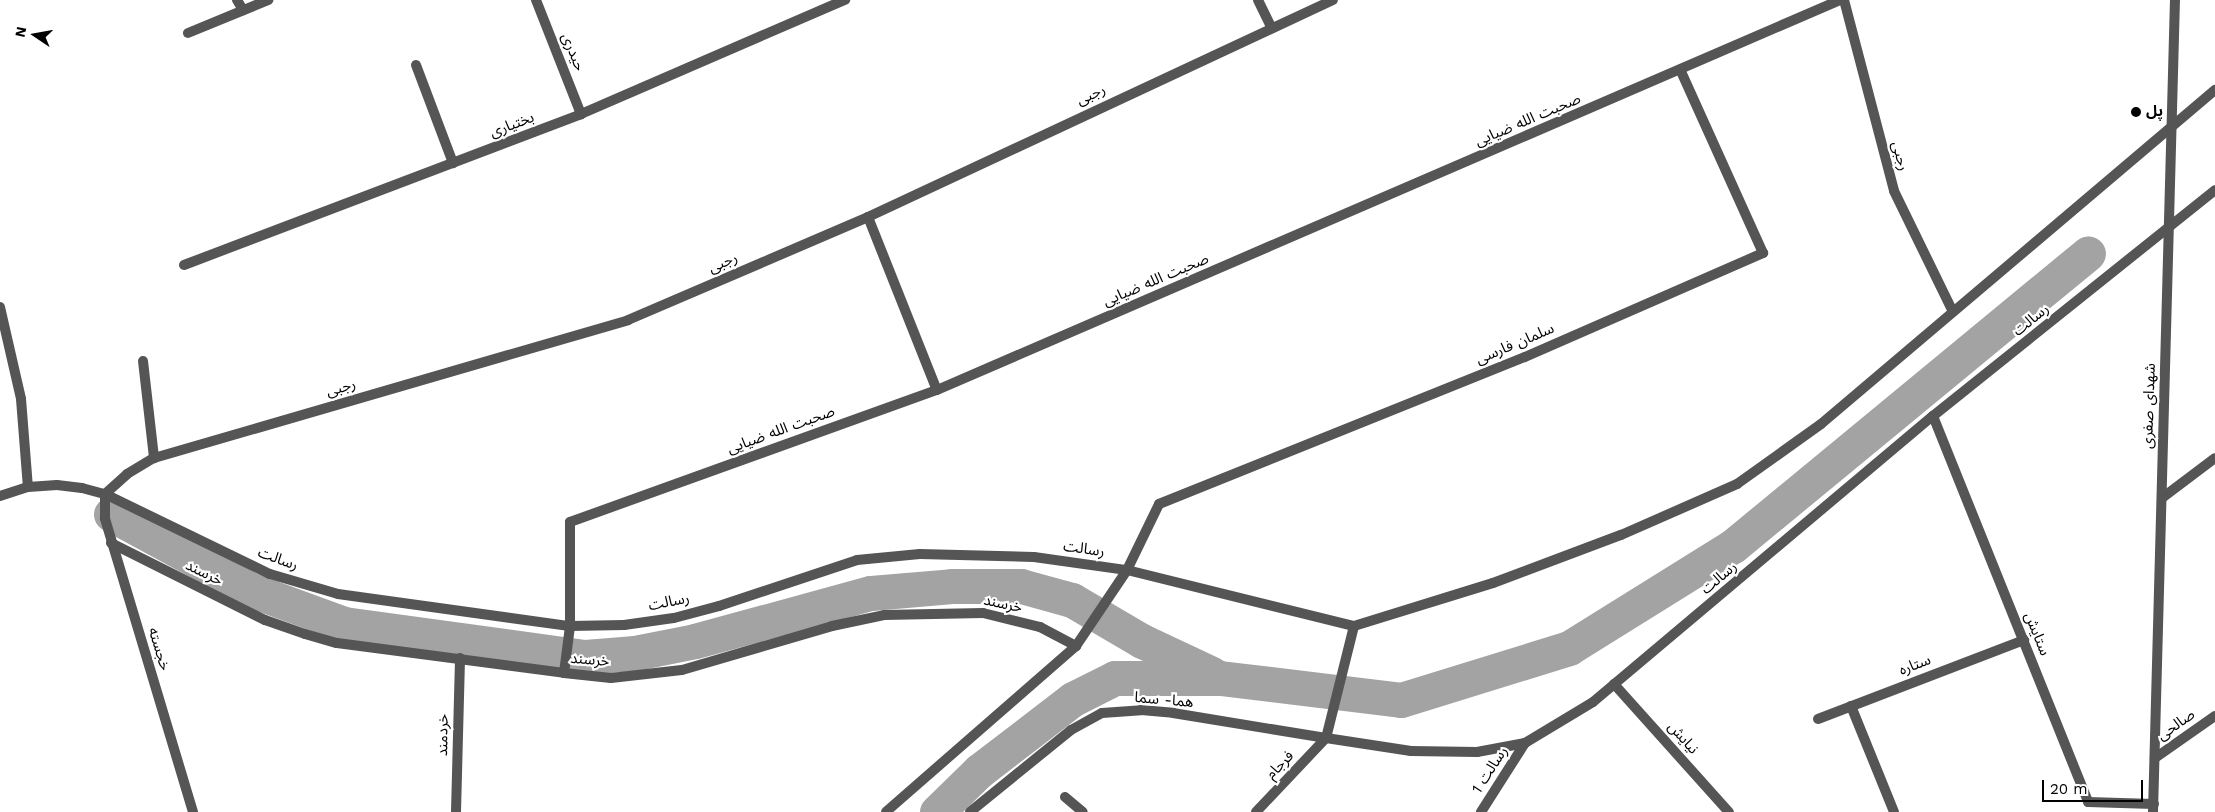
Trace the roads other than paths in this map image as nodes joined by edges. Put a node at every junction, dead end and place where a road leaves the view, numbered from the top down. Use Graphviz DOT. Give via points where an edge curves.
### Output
graph roads {
  1 [pos="237,0"];
  2 [pos="268,0"];
  3 [pos="536,0"];
  4 [pos="845,0"];
  5 [pos="1258,0"];
  6 [pos="1333,0"];
  7 [pos="1842,0"];
  8 [pos="2174,0"];
  9 [pos="243,10"];
  10 [pos="1271,27"];
  11 [pos="188,33"];
  12 [pos="416,65"];
  13 [pos="1681,71"];
  14 [pos="2215,90"];
  15 [pos="582,114"];
  16 [pos="2171,125"];
  17 [pos="453,163"];
  18 [pos="2215,190"];
  19 [pos="868,216"];
  20 [pos="2169,227"];
  21 [pos="184,266"];
  22 [pos="0,307"];
  23 [pos="1952,310"];
  24 [pos="143,360"];
  25 [pos="937,390"];
  26 [pos="1933,416"];
  27 [pos="154,458"];
  28 [pos="2215,458"];
  29 [pos="28,487"];
  30 [pos="105,494"];
  31 [pos="0,496"];
  32 [pos="2162,498"];
  33 [pos="111,543"];
  34 [pos="1127,570"];
  35 [pos="570,626"];
  36 [pos="1354,626"];
  37 [pos="2024,640"];
  38 [pos="1076,646"];
  39 [pos="460,658"];
  40 [pos="564,673"];
  41 [pos="1614,684"];
  42 [pos="1851,706"];
  43 [pos="2215,716"];
  44 [pos="1818,719"];
  45 [pos="1326,738"];
  46 [pos="1525,743"];
  47 [pos="2155,758"];
  48 [pos="1065,797"];
  49 [pos="2154,808"];
  50 [pos="193,812"];
  51 [pos="456,812"];
  52 [pos="886,812"];
  53 [pos="970,812"];
  54 [pos="1083,812"];
  55 [pos="1256,812"];
  56 [pos="1481,812"];
  57 [pos="1729,812"];
  58 [pos="1894,812"];
  1 -- 9 [label="street"];
  2 -- 9 [label="street"];
  3 -- 15 [label="street, حیدری"];
  4 -- 15 [label="street, بختیاری"];
  5 -- 10 [label="street"];
  6 -- 10 [label="street, رجبی"];
  7 -- 13 [label="street, صحبت الله ضیایی"];
  7 -- 23 [label="street, رجبی" via="1894,191"];
  8 -- 16 [label="street, شهدای صفری"];
  9 -- 11 [label="street"];
  10 -- 19 [label="street, رجبی"];
  12 -- 17 [label="street"];
  13 -- 25 [label="street, صحبت الله ضیایی"];
  13 -- 34 [label="street, سلمان فارسی" via="1763,253 1525,357 1159,504"];
  14 -- 16 [label="street"];
  15 -- 17 [label="street, بختیاری"];
  16 -- 20 [label="street, شهدای صفری"];
  16 -- 23 [label="street"];
  17 -- 21 [label="street, بختیاری"];
  18 -- 20 [label="street, رسالت"];
  19 -- 25 [label="street"];
  19 -- 27 [label="street, رجبی" via="628,320"];
  20 -- 26 [label="street, رسالت"];
  20 -- 32 [label="street, شهدای صفری"];
  22 -- 29 [label="street" via="21,399"];
  23 -- 36 [label="street" via="1821,424 1737,484 1621,535 1492,583"];
  24 -- 27 [label="street"];
  25 -- 35 [label="street, صحبت الله ضیایی" via="570,522"];
  26 -- 37 [label="street, ستایش"];
  26 -- 41 [label="street, رسالت"];
  27 -- 30 [label="street, رجبی" via="127,474"];
  28 -- 32 [label="street"];
  29 -- 30 [label="street, رسالت" via="57,485"];
  29 -- 31 [label="street, رسالت"];
  30 -- 33 [label="street, خجسته"];
  30 -- 35 [label="street, رسالت" via="270,574 338,594"];
  32 -- 47 [label="street, شهدای صفری"];
  33 -- 39 [label="street, خرسند" via="265,620 305,634 337,643"];
  33 -- 50 [label="street, خجسته"];
  34 -- 35 [label="street, رسالت" via="1034,557 920,554 857,560 674,618 624,625"];
  34 -- 36 [label="street, رسالت"];
  34 -- 38 [label="street"];
  35 -- 40 [label="street"];
  36 -- 45 [label="street"];
  37 -- 42 [label="street, ستاره"];
  37 -- 49 [label="street, ستایش" via="2088,802"];
  38 -- 40 [label="street, خرسند" via="1040,627 983,613 884,615 832,626 682,670 611,678"];
  38 -- 52 [label="street"];
  39 -- 40 [label="street, خرسند"];
  39 -- 51 [label="street, خردمند"];
  41 -- 46 [label="street, رسالت" via="1593,702"];
  41 -- 57 [label="street, نیایش"];
  42 -- 44 [label="street, ستاره"];
  42 -- 58 [label="street"];
  43 -- 47 [label="street, صالحی"];
  45 -- 46 [label="street, رسالت" via="1411,750 1477,752"];
  45 -- 53 [label="street, هما- سما" via="1173,713 1141,710 1102,714 1071,730"];
  45 -- 55 [label="street, فرجام"];
  46 -- 56 [label="street, رسالت 1"];
  47 -- 49 [label="street, شهدای صفری"];
  48 -- 54 [label="street"];
}
